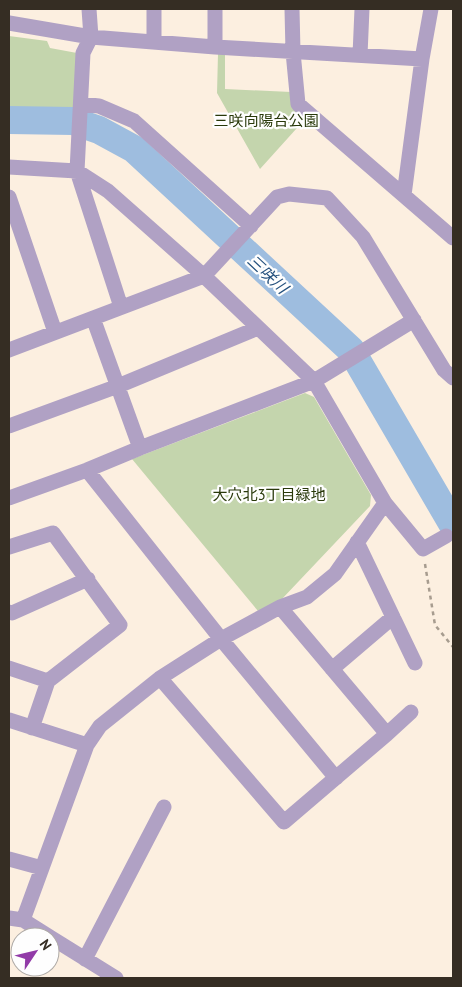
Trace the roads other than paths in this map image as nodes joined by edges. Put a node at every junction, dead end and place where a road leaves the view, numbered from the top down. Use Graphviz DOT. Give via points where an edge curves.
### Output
graph roads {
  1 [pos="89,9"];
  2 [pos="154,9"];
  3 [pos="215,9"];
  4 [pos="292,9"];
  5 [pos="362,9"];
  6 [pos="431,9"];
  7 [pos="9,23"];
  8 [pos="91,37"];
  9 [pos="154,42"];
  10 [pos="215,47"];
  11 [pos="293,52"];
  12 [pos="360,55"];
  13 [pos="422,59"];
  14 [pos="80,116"];
  15 [pos="9,167"];
  16 [pos="77,171"];
  17 [pos="404,195"];
  18 [pos="9,197"];
  19 [pos="251,226"];
  20 [pos="453,238"];
  21 [pos="204,276"];
  22 [pos="121,307"];
  23 [pos="94,318"];
  24 [pos="414,320"];
  25 [pos="258,328"];
  26 [pos="55,332"];
  27 [pos="9,350"];
  28 [pos="453,378"];
  29 [pos="314,381"];
  30 [pos="118,386"];
  31 [pos="9,426"];
  32 [pos="140,448"];
  33 [pos="87,470"];
  34 [pos="9,498"];
  35 [pos="385,503"];
  36 [pos="446,536"];
  37 [pos="357,542"];
  38 [pos="9,547"];
  39 [pos="88,580"];
  40 [pos="280,608"];
  41 [pos="9,612"];
  42 [pos="393,617"];
  43 [pos="221,639"];
  44 [pos="415,663"];
  45 [pos="9,668"];
  46 [pos="332,669"];
  47 [pos="160,678"];
  48 [pos="48,682"];
  49 [pos="411,712"];
  50 [pos="9,720"];
  51 [pos="32,728"];
  52 [pos="387,734"];
  53 [pos="86,745"];
  54 [pos="336,778"];
  55 [pos="164,807"];
  56 [pos="9,859"];
  57 [pos="42,868"];
  58 [pos="16,919"];
  59 [pos="31,927"];
  60 [pos="60,943"];
  61 [pos="85,959"];
  62 [pos="116,978"];
  1 -- 8 [label="street"];
  2 -- 9 [label="street"];
  3 -- 10 [label="street"];
  4 -- 11 [label="street"];
  5 -- 12 [label="street"];
  6 -- 13 [label="street"];
  7 -- 8 [label="street"];
  8 -- 9 [label="street"];
  8 -- 14 [label="street" via="83,53"];
  9 -- 10 [label="street"];
  10 -- 11 [label="street"];
  11 -- 12 [label="street"];
  11 -- 17 [label="street" via="298,104"];
  12 -- 13 [label="street"];
  13 -- 17 [label="street"];
  14 -- 16 [label="street"];
  14 -- 19 [label="street" via="99,106 134,121"];
  15 -- 16 [label="street"];
  16 -- 21 [label="street" via="108,191"];
  16 -- 22 [label="street"];
  17 -- 20 [label="street"];
  18 -- 26 [label="street"];
  19 -- 21 [label="street"];
  19 -- 24 [label="street" via="277,197 289,194 327,198 364,237"];
  21 -- 22 [label="street"];
  21 -- 25 [label="street"];
  22 -- 23 [label="street"];
  23 -- 26 [label="street"];
  23 -- 30 [label="street"];
  24 -- 28 [label="street" via="444,370"];
  24 -- 29 [label="street"];
  25 -- 29 [label="street"];
  25 -- 30 [label="street"];
  26 -- 27 [label="street"];
  29 -- 32 [label="street"];
  29 -- 35 [label="street"];
  30 -- 31 [label="street"];
  30 -- 32 [label="street"];
  32 -- 33 [label="street"];
  33 -- 34 [label="street"];
  33 -- 43 [label="street"];
  35 -- 36 [label="street" via="423,549"];
  35 -- 37 [label="street"];
  37 -- 40 [label="street" via="335,574 307,597"];
  37 -- 42 [label="street"];
  38 -- 39 [label="street" via="53,533"];
  39 -- 41 [label="street"];
  39 -- 48 [label="street" via="120,625"];
  40 -- 43 [label="street"];
  40 -- 46 [label="street"];
  42 -- 44 [label="street"];
  42 -- 46 [label="street"];
  43 -- 47 [label="street"];
  43 -- 54 [label="street"];
  45 -- 48 [label="street"];
  46 -- 52 [label="street"];
  47 -- 53 [label="street" via="100,726"];
  47 -- 54 [label="street" via="284,822"];
  48 -- 51 [label="street"];
  49 -- 52 [label="street"];
  50 -- 51 [label="street"];
  51 -- 53 [label="street"];
  52 -- 54 [label="street"];
  53 -- 57 [label="street"];
  55 -- 61 [label="street"];
  56 -- 57 [label="street"];
  57 -- 58 [label="street"];
  58 -- 59 [label="street"];
  60 -- 61 [label="street"];
  61 -- 62 [label="street"];
}
